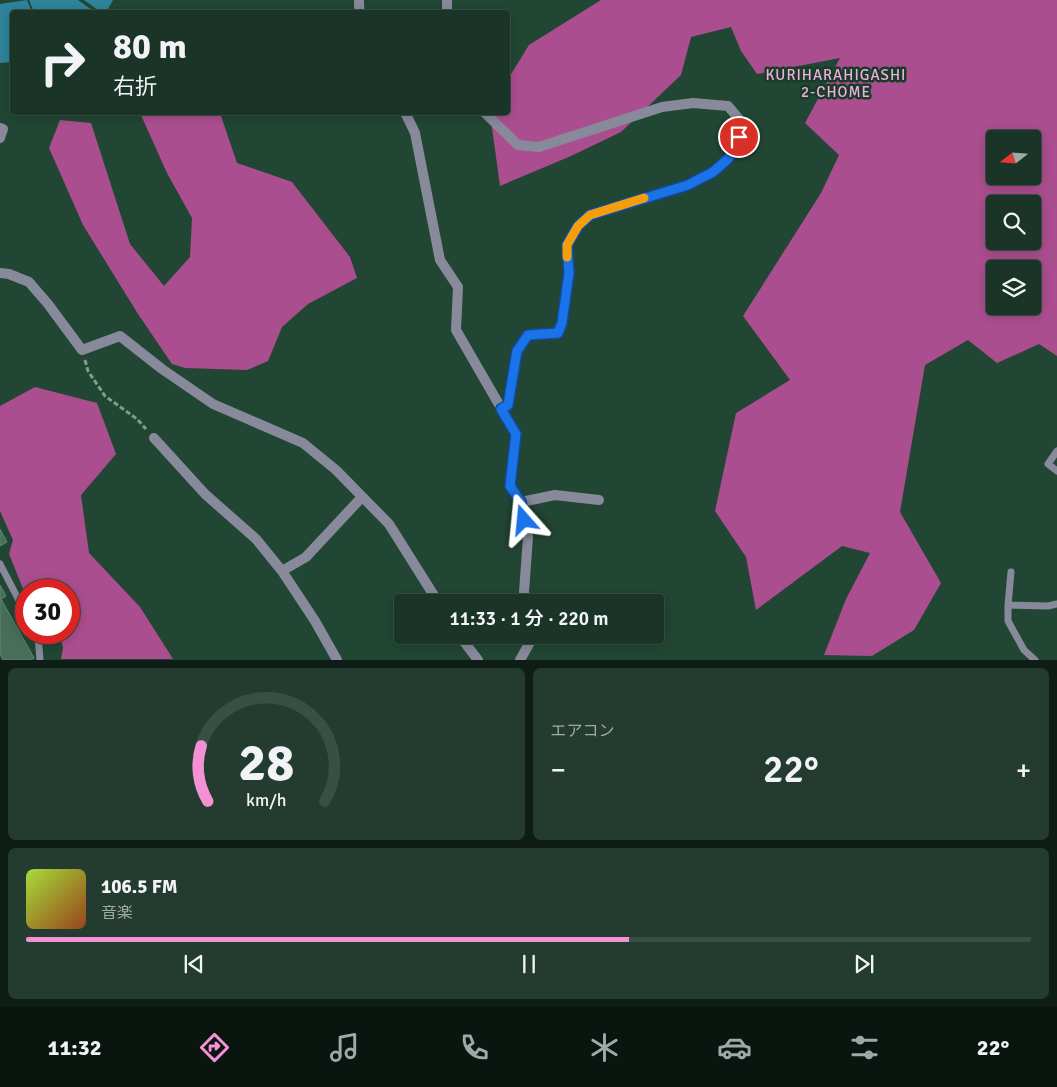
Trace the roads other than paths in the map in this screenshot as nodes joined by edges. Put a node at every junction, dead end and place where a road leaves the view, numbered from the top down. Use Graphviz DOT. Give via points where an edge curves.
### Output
graph roads {
  1 [pos="406,115"];
  2 [pos="487,115"];
  3 [pos="0,128"];
  4 [pos="0,138"];
  5 [pos="0,273"];
  6 [pos="501,409"];
  7 [pos="154,438"];
  8 [pos="1057,451"];
  9 [pos="1057,471"];
  10 [pos="362,497"];
  11 [pos="598,500"];
  12 [pos="521,502"];
  13 [pos="0,564"];
  14 [pos="282,571"];
  15 [pos="1010,572"];
  16 [pos="15,593"];
  17 [pos="433,594"];
  18 [pos="524,594"];
  19 [pos="1057,604"];
  20 [pos="1008,605"];
  21 [pos="39,644"];
  22 [pos="466,644"];
  23 [pos="529,644"];
  24 [pos="40,660"];
  25 [pos="337,660"];
  26 [pos="478,660"];
  27 [pos="520,660"];
  28 [pos="1036,660"];
  1 -- 6 [label="street" via="415,133 440,260 458,288 456,330"];
  2 -- 6 [label="street" via="518,145 539,147 662,107 692,103 728,106 739,119 739,137 729,158 713,172 688,185 590,215 578,226 567,245 569,273 558,333 528,335 517,351 508,405"];
  3 -- 4 [label="street" via="3,129"];
  5 -- 10 [label="street" via="29,282 82,350 120,336 213,404 303,443"];
  6 -- 12 [label="street" via="516,434 510,486"];
  7 -- 14 [label="street" via="205,494 256,539"];
  8 -- 9 [label="lane" via="1048,464"];
  10 -- 14 [label="street" via="306,557"];
  10 -- 17 [label="street" via="389,524"];
  11 -- 12 [label="street" via="555,495"];
  12 -- 18 [label="street" via="528,537"];
  13 -- 16 [label="lane"];
  14 -- 25 [label="street"];
  15 -- 20 [label="lane"];
  19 -- 20 [label="lane"];
  20 -- 28 [label="lane" via="1008,621 1024,650"];
  21 -- 24 [label="lane"];
  22 -- 26 [label="street"];
  23 -- 27 [label="street"];
}
